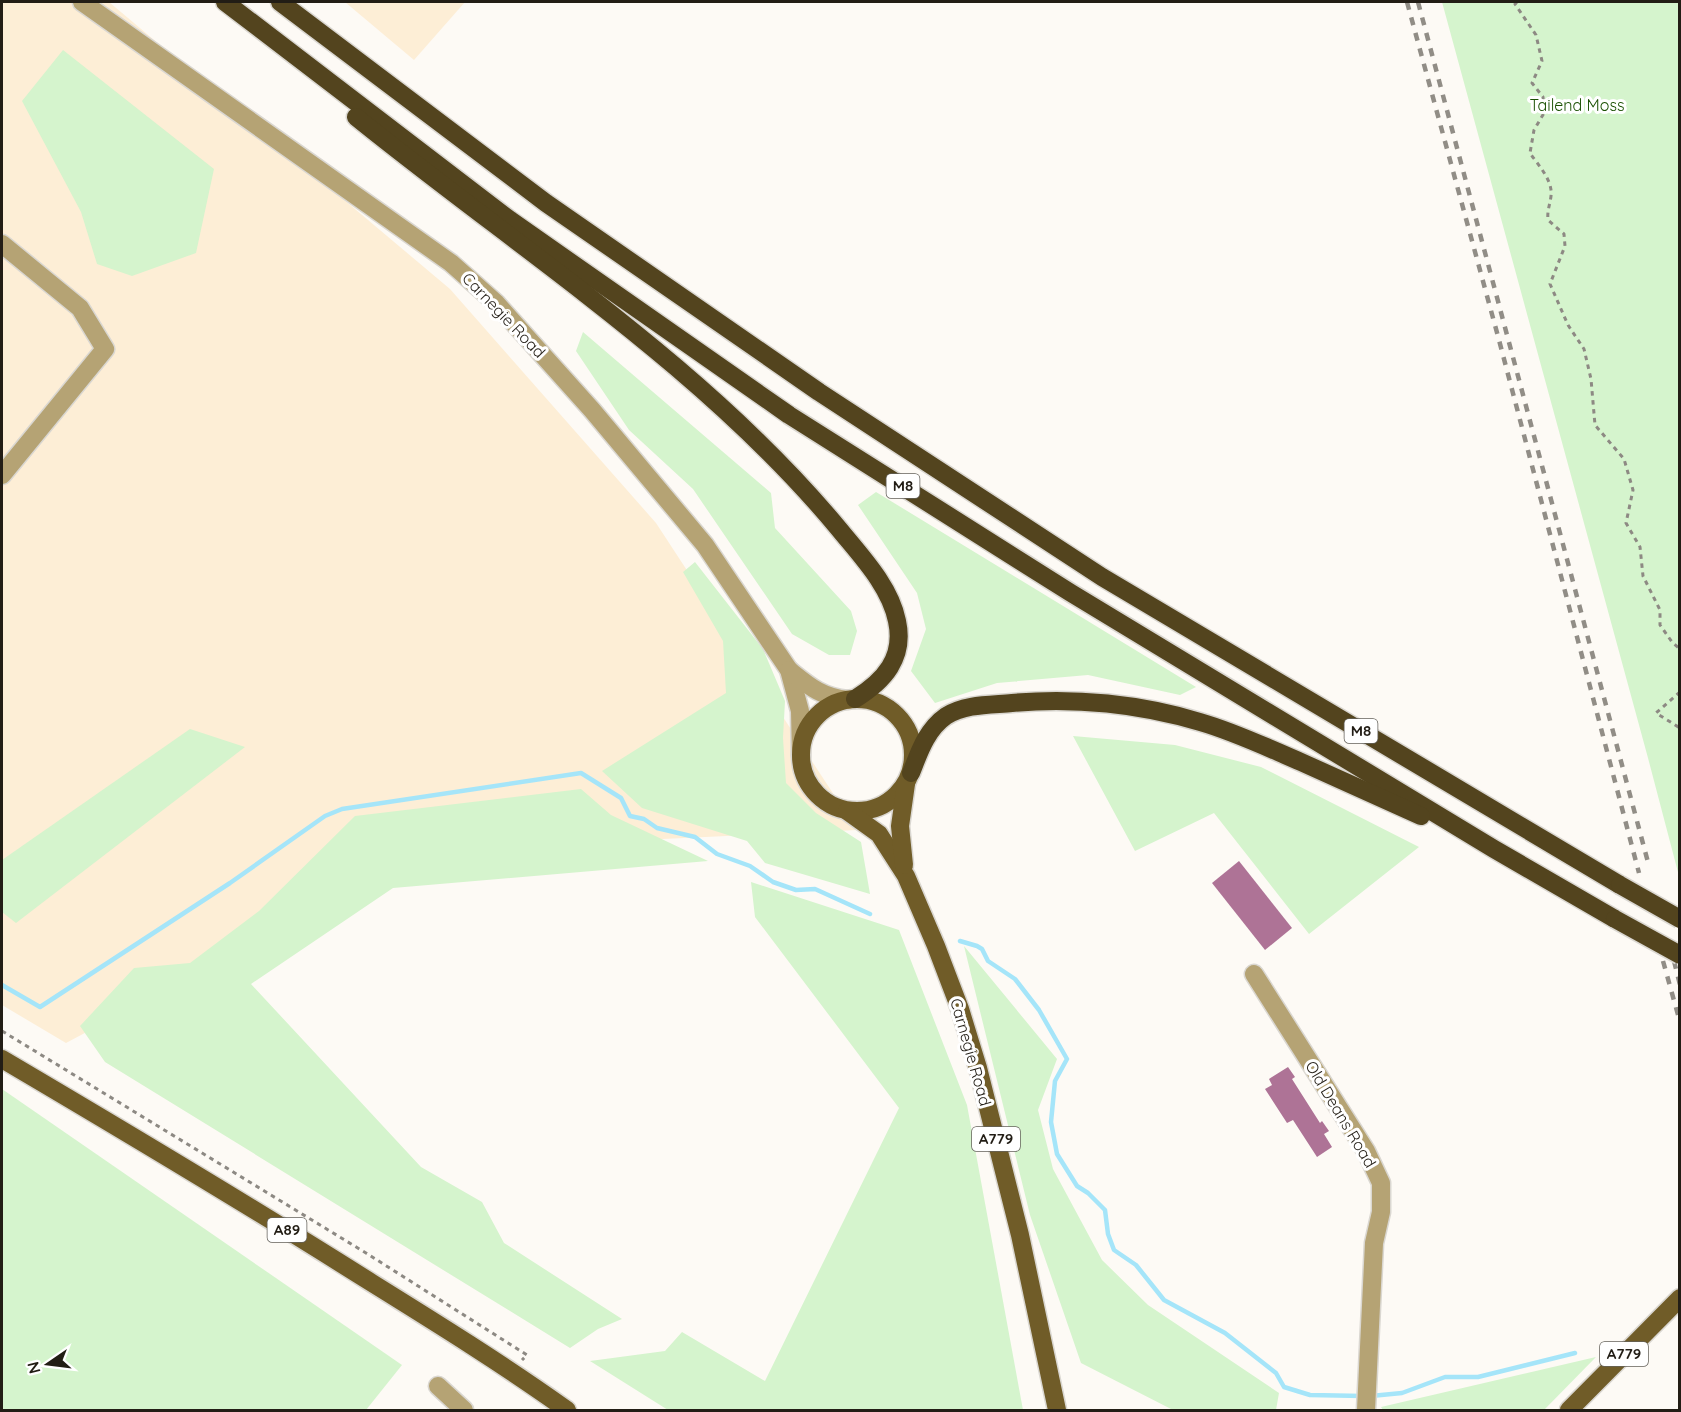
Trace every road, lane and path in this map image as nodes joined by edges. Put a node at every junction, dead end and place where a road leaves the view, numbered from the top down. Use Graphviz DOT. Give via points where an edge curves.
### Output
graph roads {
  1 [pos="82,2"];
  2 [pos="213,2"];
  3 [pos="225,2"];
  4 [pos="280,2"];
  5 [pos="1517,2"];
  6 [pos="2,244"];
  7 [pos="2,475"];
  8 [pos="1680,649"];
  9 [pos="789,670"];
  10 [pos="1680,692"];
  11 [pos="852,700"];
  12 [pos="1680,728"];
  13 [pos="801,756"];
  14 [pos="908,779"];
  15 [pos="847,811"];
  16 [pos="1494,849"];
  17 [pos="906,876"];
  18 [pos="1680,919"];
  19 [pos="1680,955"];
  20 [pos="1254,974"];
  21 [pos="2,1059"];
  22 [pos="1680,1298"];
  23 [pos="438,1386"];
  24 [pos="1366,1400"];
  25 [pos="464,1410"];
  26 [pos="567,1410"];
  27 [pos="1057,1410"];
  28 [pos="1569,1410"];
  1 -- 9 [label="street, Carnegie Road" via="452,262 496,303 705,545"];
  2 -- 11 [label="highway" via="706,392 810,494 880,581 897,621 894,659 887,672 875,686"];
  3 -- 16 [label="highway, M8" via="510,220 789,415 1071,593"];
  4 -- 18 [label="highway, M8, bridge" via="546,203 819,392 1102,577"];
  5 -- 8 [label="path" via="1536,35 1542,61 1532,83 1543,97 1544,113 1534,130 1530,153 1550,182 1548,220 1564,234 1565,246 1550,284 1568,325 1584,349 1595,425 1624,459 1633,489 1626,523 1641,547 1643,576 1660,610 1660,625"];
  6 -- 7 [label="street" via="80,308 105,349"];
  9 -- 11 [label="street, Carnegie Road" via="816,692"];
  9 -- 13 [label="street, Carnegie Road" via="800,711"];
  10 -- 12 [label="path" via="1656,713"];
  11 -- 13 [label="main road" via="833,705 820,714 806,733"];
  11 -- 14 [label="main road, A779" via="881,705 902,722 914,756"];
  13 -- 15 [label="main road, A779" via="804,775 814,792"];
  14 -- 15 [label="main road" via="886,804 861,812"];
  14 -- 16 [label="highway, M8" via="932,729 958,710 1028,701 1108,703 1200,722 1255,741"];
  14 -- 17 [label="main road, Carnegie Road / A779" via="900,840"];
  15 -- 17 [label="main road, Carnegie Road / A779" via="879,834"];
  16 -- 19 [label="highway, M8, bridge"];
  17 -- 27 [label="main road, Carnegie Road / A779" via="960,1009 978,1068 1020,1234"];
  20 -- 24 [label="street, Old Deans Road" via="1366,1151 1381,1183"];
  21 -- 26 [label="main road, A89" via="346,1266"];
  22 -- 28 [label="main road, A779"];
  23 -- 25 [label="street"];
}
